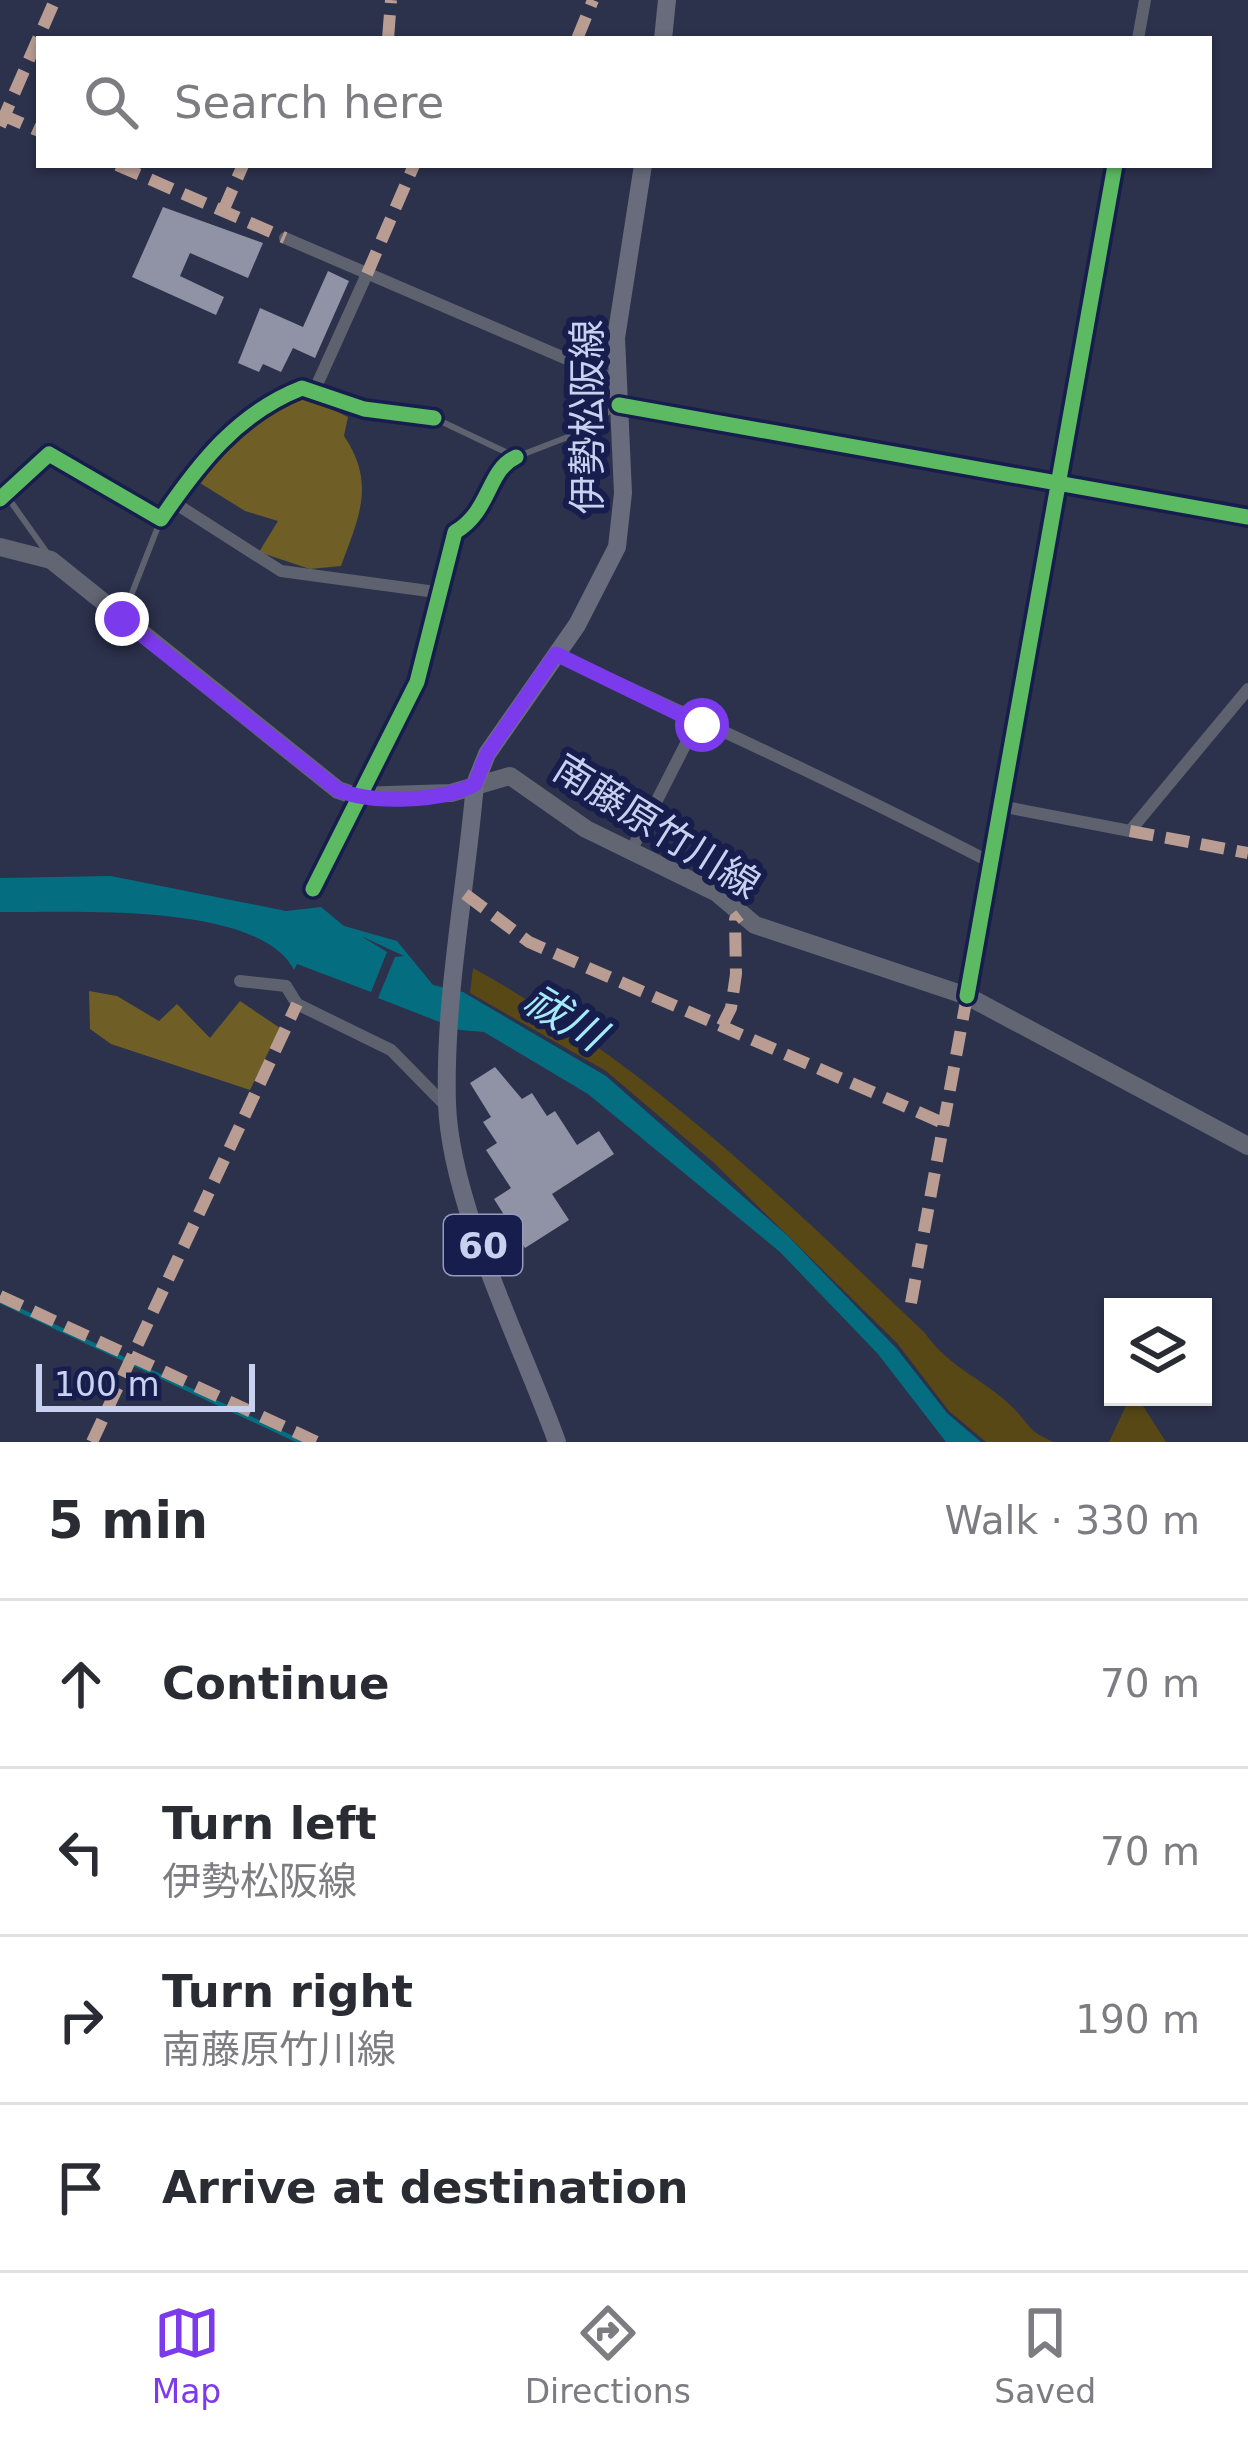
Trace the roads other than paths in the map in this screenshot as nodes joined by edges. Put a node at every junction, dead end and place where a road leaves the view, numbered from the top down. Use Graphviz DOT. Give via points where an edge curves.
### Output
graph roads {
  1 [pos="667,0"];
  2 [pos="1145,0"];
  3 [pos="662,36"];
  4 [pos="1139,36"];
  5 [pos="642,168"];
  6 [pos="1114,168"];
  7 [pos="285,238"];
  8 [pos="367,274"];
  9 [pos="617,382"];
  10 [pos="315,389"];
  11 [pos="620,404"];
  12 [pos="434,418"];
  13 [pos="516,457"];
  14 [pos="1058,483"];
  15 [pos="2,496"];
  16 [pos="173,502"];
  17 [pos="1248,517"];
  18 [pos="161,519"];
  19 [pos="0,547"];
  20 [pos="51,560"];
  21 [pos="436,592"];
  22 [pos="122,619"];
  23 [pos="556,654"];
  24 [pos="1248,689"];
  25 [pos="697,722"];
  26 [pos="475,784"];
  27 [pos="356,796"];
  28 [pos="1000,806"];
  29 [pos="631,851"];
  30 [pos="990,862"];
  31 [pos="314,889"];
  32 [pos="240,981"];
  33 [pos="967,996"];
  34 [pos="447,1107"];
  35 [pos="1248,1146"];
  36 [pos="557,1442"];
  1 -- 3 [label="main road"];
  2 -- 4 [label="street"];
  5 -- 9 [label="main road, 伊勢松阪線 / 60" via="620,301"];
  6 -- 14 [label="street"];
  7 -- 8 [label="street"];
  8 -- 9 [label="street"];
  8 -- 10 [label="street"];
  9 -- 11 [label="main road, 伊勢松阪線 / 60"];
  10 -- 12 [label="street" via="364,409"];
  10 -- 16 [label="street" via="273,399 242,420"];
  11 -- 13 [label="lane" via="573,436"];
  11 -- 14 [label="street"];
  11 -- 23 [label="main road, 伊勢松阪線 / 60" via="617,547"];
  12 -- 13 [label="lane"];
  13 -- 21 [label="street" via="501,468 477,519 455,532"];
  14 -- 17 [label="street"];
  14 -- 28 [label="street"];
  15 -- 18 [label="street" via="49,454"];
  15 -- 20 [label="lane"];
  16 -- 18 [label="street"];
  16 -- 21 [label="street" via="281,571"];
  18 -- 22 [label="lane"];
  19 -- 20 [label="main road"];
  20 -- 22 [label="main road"];
  21 -- 27 [label="street" via="417,682"];
  22 -- 27 [label="main road" via="338,790"];
  23 -- 25 [label="street"];
  23 -- 26 [label="main road, 伊勢松阪線 / 60"];
  24 -- 28 [label="street" via="1130,831"];
  25 -- 29 [label="street"];
  25 -- 30 [label="street" via="820,774"];
  26 -- 27 [label="main road, 南藤原竹川線" via="451,793"];
  26 -- 29 [label="main road, 南藤原竹川線" via="499,776 524,782"];
  26 -- 34 [label="main road, 伊勢松阪線 / 60"];
  27 -- 31 [label="street"];
  28 -- 30 [label="street"];
  29 -- 33 [label="main road, 南藤原竹川線" via="717,893 780,936"];
  30 -- 33 [label="street"];
  32 -- 34 [label="street" via="286,986 297,1004 410,1065"];
  33 -- 35 [label="main road, 南藤原竹川線"];
  34 -- 36 [label="main road, 伊勢松阪線 / 60" via="461,1180"];
}
